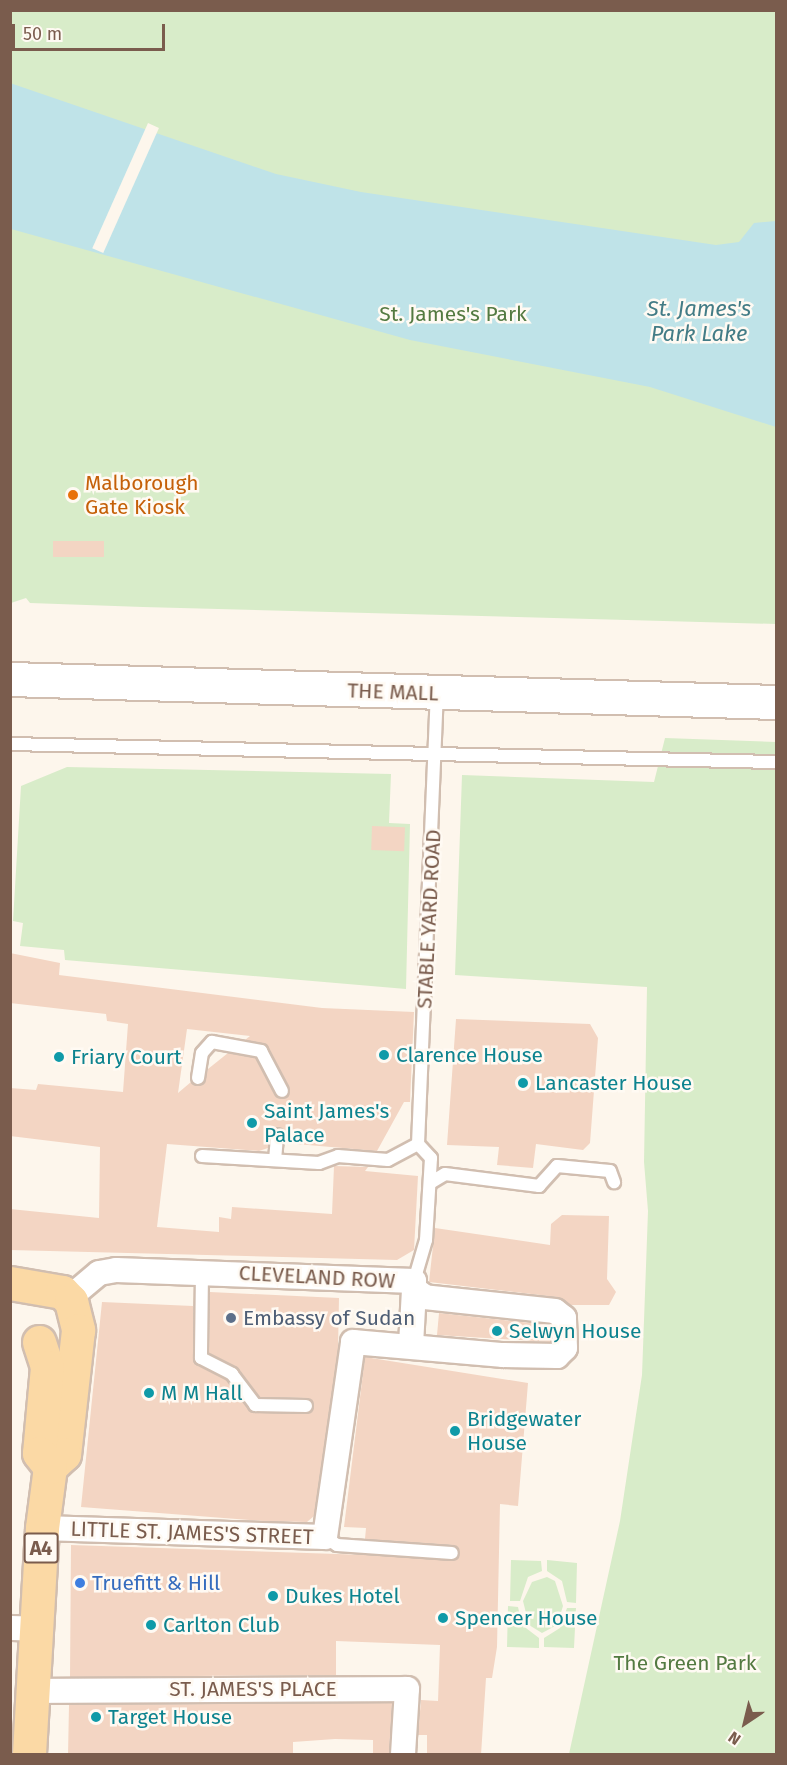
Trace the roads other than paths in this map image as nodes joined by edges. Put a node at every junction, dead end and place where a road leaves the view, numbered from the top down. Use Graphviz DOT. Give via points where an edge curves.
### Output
graph roads {
  1 [pos="10,679"];
  2 [pos="437,693"];
  3 [pos="777,702"];
  4 [pos="10,744"];
  5 [pos="436,754"];
  6 [pos="777,762"];
  7 [pos="198,1078"];
  8 [pos="282,1091"];
  9 [pos="278,1134"];
  10 [pos="418,1144"];
  11 [pos="202,1156"];
  12 [pos="275,1160"];
  13 [pos="614,1182"];
  14 [pos="430,1183"];
  15 [pos="202,1272"];
  16 [pos="10,1283"];
  17 [pos="414,1285"];
  18 [pos="71,1307"];
  19 [pos="25,1341"];
  20 [pos="353,1342"];
  21 [pos="411,1346"];
  22 [pos="306,1406"];
  23 [pos="50,1467"];
  24 [pos="42,1528"];
  25 [pos="325,1537"];
  26 [pos="452,1553"];
  27 [pos="23,1629"];
  28 [pos="33,1691"];
  29 [pos="29,1755"];
  30 [pos="404,1755"];
  1 -- 2 [label="street, THE MALL"];
  2 -- 3 [label="street, THE MALL"];
  2 -- 5 [label="lane, STABLE YARD ROAD"];
  4 -- 5 [label="lane"];
  5 -- 6 [label="lane"];
  5 -- 10 [label="lane, STABLE YARD ROAD"];
  7 -- 8 [label="lane" via="202,1053 212,1042 261,1051"];
  9 -- 12 [label="lane"];
  10 -- 12 [label="lane" via="388,1160"];
  10 -- 14 [label="lane, STABLE YARD ROAD" via="431,1158"];
  11 -- 12 [label="lane"];
  13 -- 14 [label="lane" via="610,1171 557,1166 539,1186 445,1174"];
  14 -- 17 [label="lane, STABLE YARD ROAD" via="426,1240"];
  15 -- 17 [label="street, CLEVELAND ROW"];
  15 -- 18 [label="street, CLEVELAND ROW" via="99,1273"];
  15 -- 22 [label="lane" via="201,1358 232,1374 255,1405"];
  16 -- 18 [label="main road" via="49,1287"];
  17 -- 21 [label="street"];
  17 -- 21 [label="street, CLEVELAND ROW" via="425,1297 555,1311 564,1318 566,1348 553,1356"];
  18 -- 19 [label="main road" via="58,1335"];
  18 -- 23 [label="main road, A4" via="78,1330 64,1454"];
  19 -- 23 [label="main road, A4" via="46,1378 39,1453"];
  20 -- 21 [label="street, CLEVELAND ROW"];
  20 -- 25 [label="street, LITTLE ST. JAMES'S STREET"];
  23 -- 24 [label="main road, A4"];
  24 -- 25 [label="street, LITTLE ST. JAMES'S STREET"];
  24 -- 27 [label="main road, A4"];
  25 -- 26 [label="lane" via="337,1545"];
  27 -- 28 [label="main road, A4"];
  28 -- 29 [label="main road, A4"];
  28 -- 30 [label="street, ST. JAMES'S PLACE" via="407,1689"];
}
